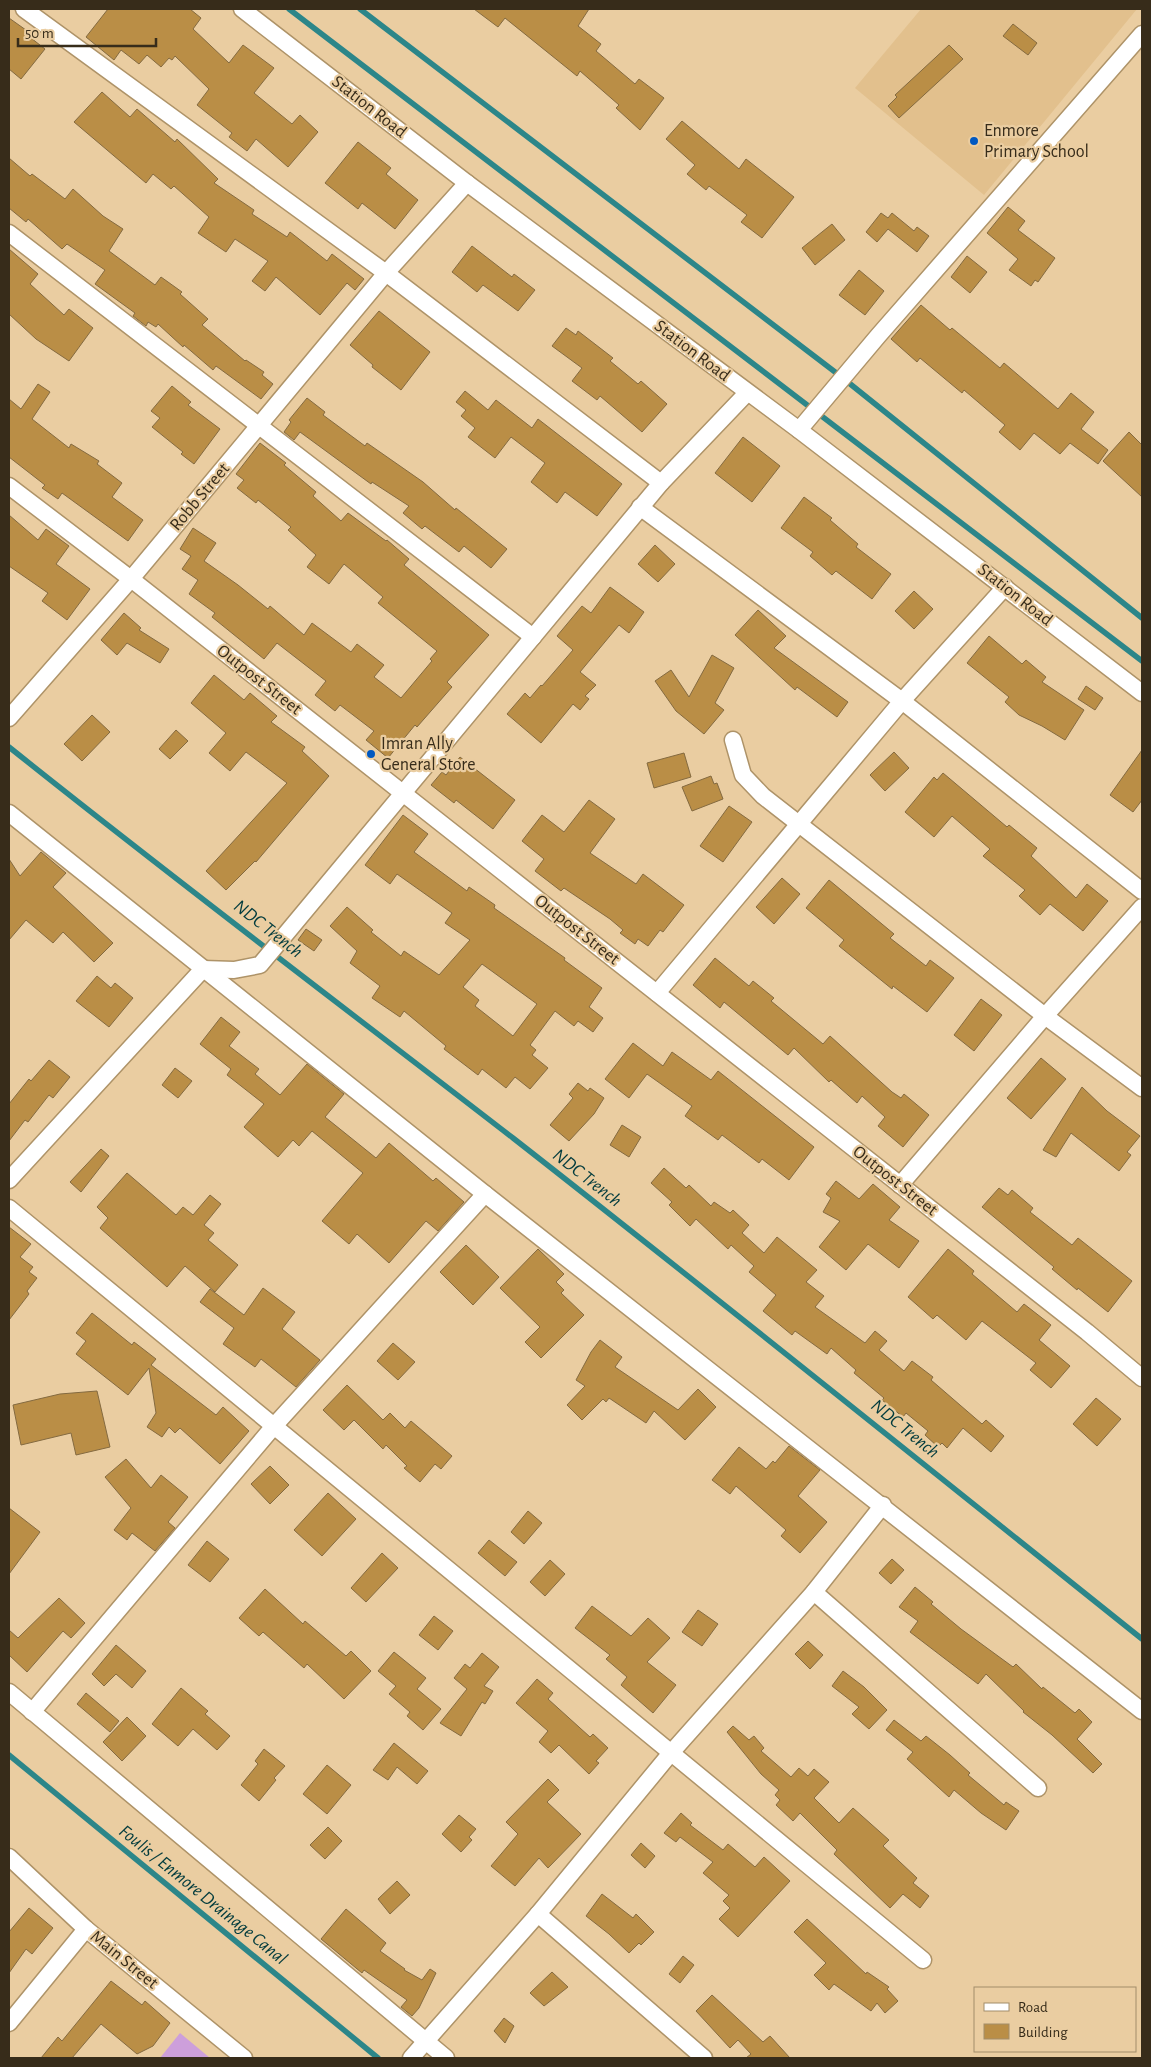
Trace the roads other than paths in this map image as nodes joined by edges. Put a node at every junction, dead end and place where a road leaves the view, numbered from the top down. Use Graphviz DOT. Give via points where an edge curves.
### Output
graph roads {
  1 [pos="24,9"];
  2 [pos="242,9"];
  3 [pos="1142,34"];
  4 [pos="468,183"];
  5 [pos="9,233"];
  6 [pos="386,273"];
  7 [pos="747,393"];
  8 [pos="260,426"];
  9 [pos="800,430"];
  10 [pos="660,483"];
  11 [pos="9,486"];
  12 [pos="640,507"];
  13 [pos="131,579"];
  14 [pos="1005,587"];
  15 [pos="532,637"];
  16 [pos="1142,693"];
  17 [pos="902,701"];
  18 [pos="9,718"];
  19 [pos="733,740"];
  20 [pos="403,794"];
  21 [pos="9,814"];
  22 [pos="798,823"];
  23 [pos="1142,891"];
  24 [pos="1142,906"];
  25 [pos="203,969"];
  26 [pos="657,992"];
  27 [pos="1045,1016"];
  28 [pos="1142,1088"];
  29 [pos="9,1180"];
  30 [pos="900,1185"];
  31 [pos="485,1194"];
  32 [pos="9,1208"];
  33 [pos="1142,1378"];
  34 [pos="274,1426"];
  35 [pos="883,1506"];
  36 [pos="814,1592"];
  37 [pos="9,1692"];
  38 [pos="1142,1711"];
  39 [pos="32,1712"];
  40 [pos="670,1754"];
  41 [pos="1038,1788"];
  42 [pos="9,1857"];
  43 [pos="538,1914"];
  44 [pos="86,1929"];
  45 [pos="923,1960"];
  46 [pos="9,2023"];
  47 [pos="426,2041"];
  48 [pos="244,2058"];
  49 [pos="411,2058"];
  50 [pos="446,2058"];
  51 [pos="704,2058"];
  1 -- 6 [label="street"];
  2 -- 4 [label="street, Station Road"];
  3 -- 9 [label="street"];
  4 -- 6 [label="street, Robb Street"];
  4 -- 7 [label="street, Station Road"];
  5 -- 8 [label="street"];
  6 -- 8 [label="street, Robb Street"];
  6 -- 10 [label="street"];
  7 -- 9 [label="street, Station Road"];
  7 -- 10 [label="street"];
  8 -- 13 [label="street, Robb Street"];
  8 -- 15 [label="street"];
  9 -- 14 [label="street, Station Road"];
  10 -- 12 [label="street"];
  11 -- 13 [label="street, Outpost Street"];
  12 -- 15 [label="street"];
  12 -- 17 [label="street"];
  13 -- 18 [label="street, Robb Street"];
  13 -- 20 [label="street, Outpost Street"];
  14 -- 16 [label="street, Station Road"];
  14 -- 17 [label="street"];
  15 -- 20 [label="street"];
  17 -- 22 [label="street"];
  17 -- 23 [label="street"];
  19 -- 22 [label="street" via="743,775 763,796"];
  20 -- 25 [label="street" via="260,964 234,970"];
  20 -- 26 [label="street, Outpost Street"];
  21 -- 25 [label="street"];
  22 -- 26 [label="street"];
  22 -- 27 [label="street"];
  24 -- 27 [label="street"];
  25 -- 29 [label="street"];
  25 -- 31 [label="street"];
  26 -- 30 [label="street, Outpost Street"];
  27 -- 28 [label="street"];
  27 -- 30 [label="street"];
  30 -- 33 [label="street, Outpost Street"];
  31 -- 34 [label="street"];
  31 -- 35 [label="street"];
  32 -- 34 [label="street"];
  34 -- 39 [label="street"];
  34 -- 40 [label="street"];
  35 -- 36 [label="street"];
  35 -- 38 [label="street"];
  36 -- 40 [label="street"];
  36 -- 41 [label="street"];
  37 -- 39 [label="street"];
  39 -- 47 [label="street"];
  40 -- 43 [label="street"];
  40 -- 45 [label="street"];
  42 -- 44 [label="street, Main Street"];
  43 -- 47 [label="street"];
  43 -- 51 [label="street"];
  44 -- 46 [label="street"];
  44 -- 48 [label="street, Main Street"];
  47 -- 49 [label="street"];
  47 -- 50 [label="street"];
}
